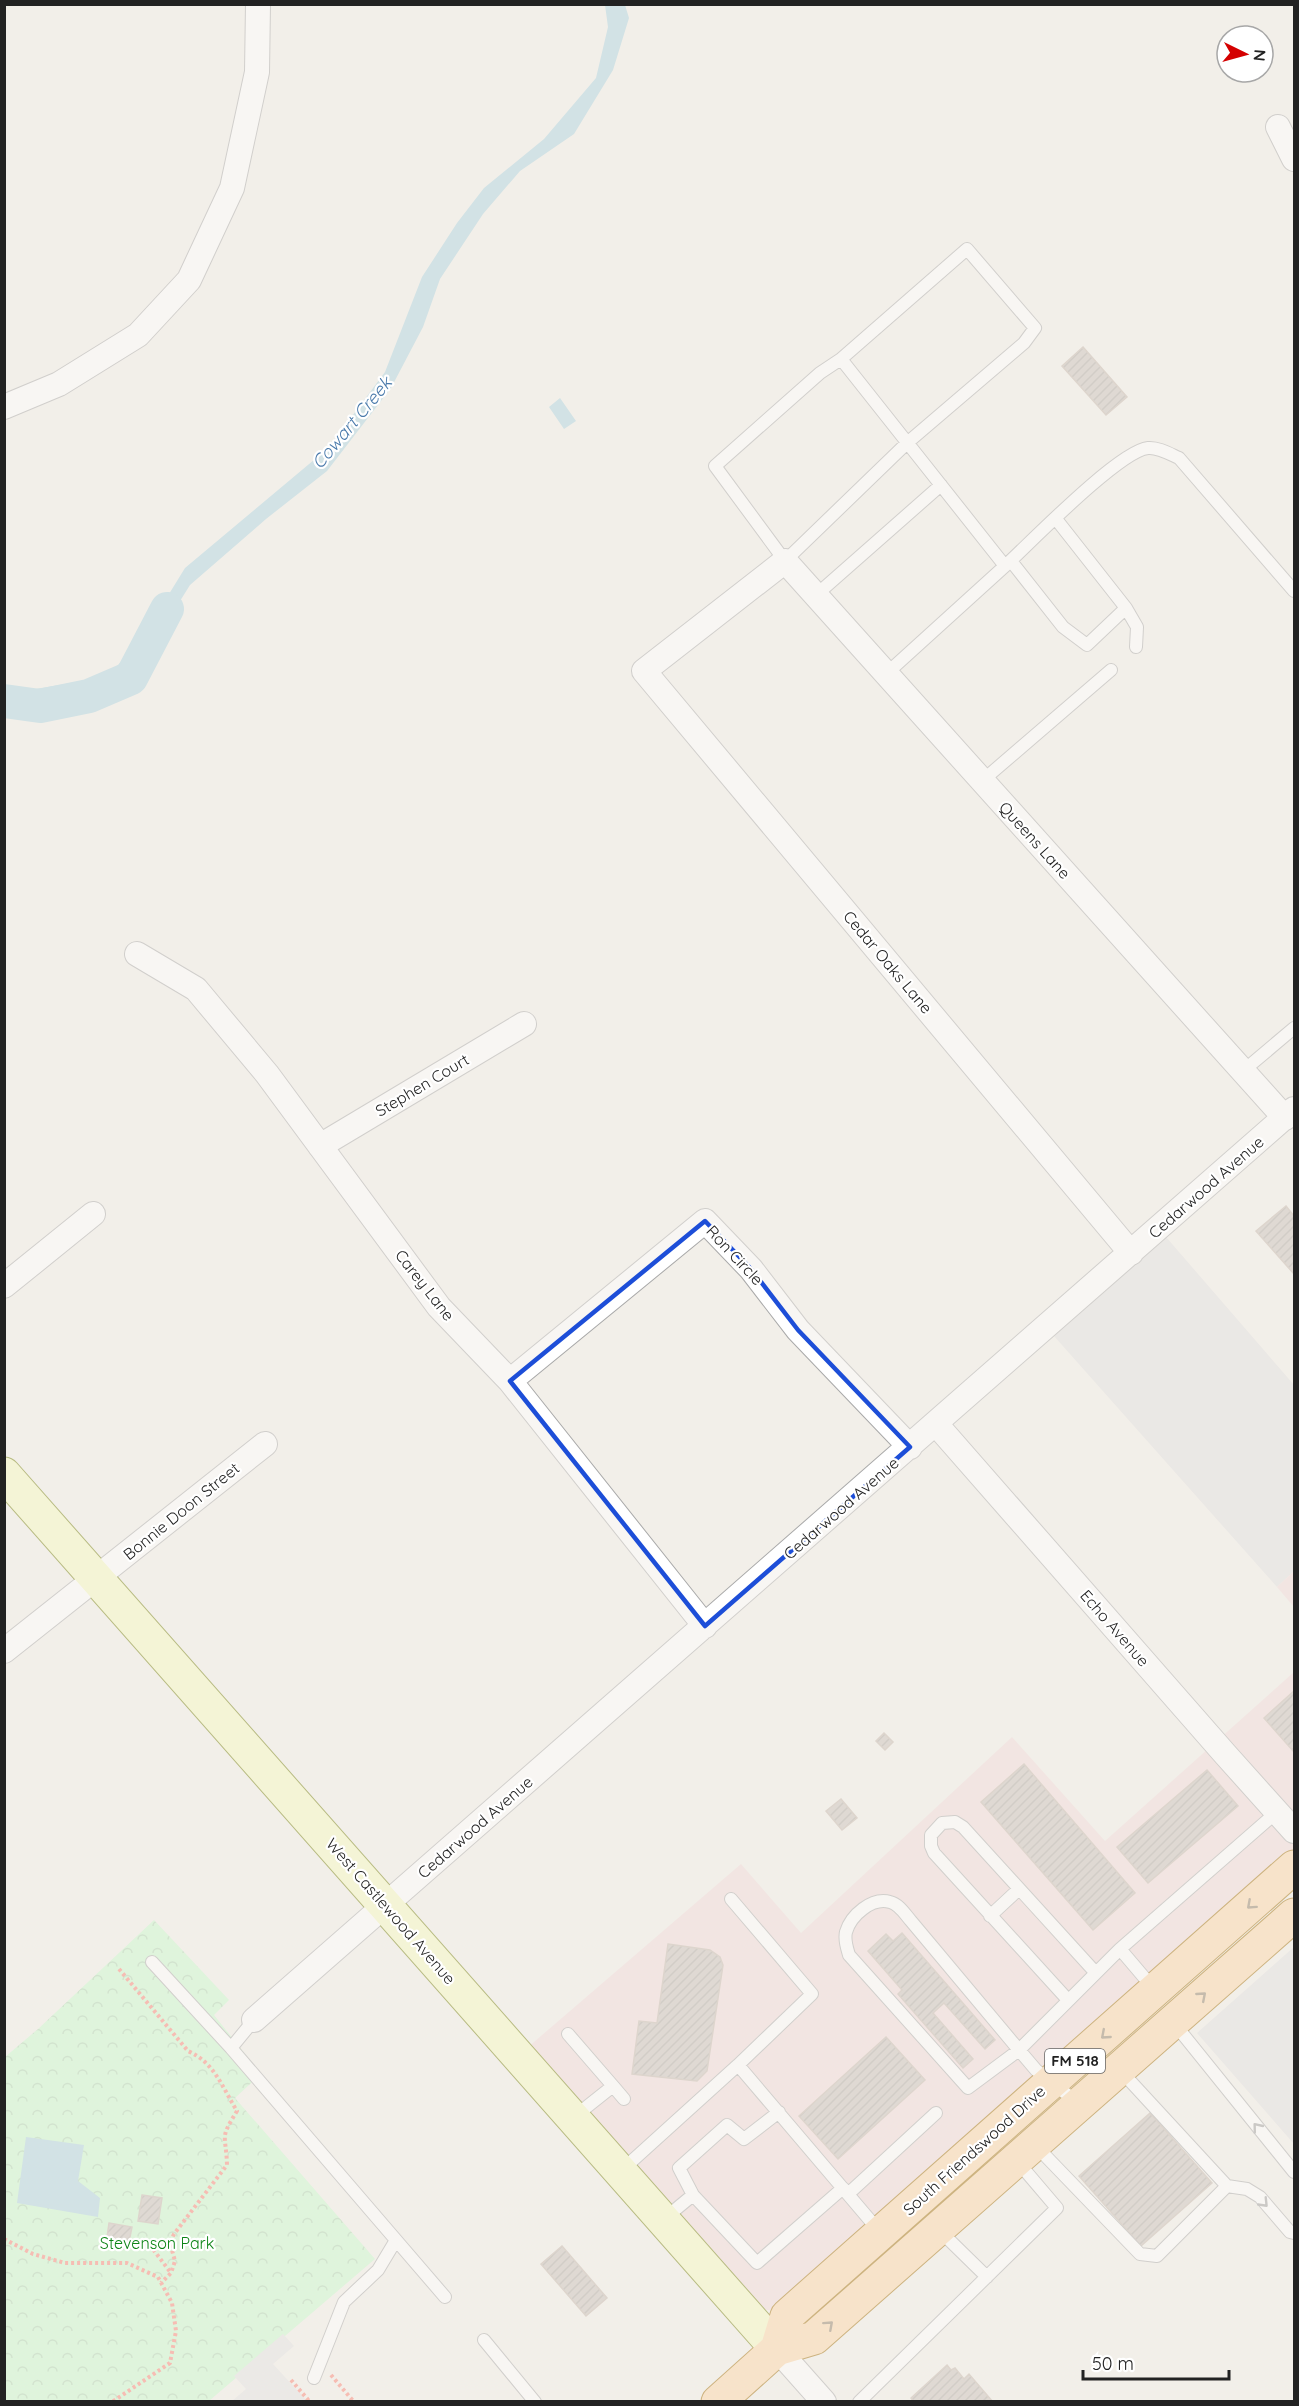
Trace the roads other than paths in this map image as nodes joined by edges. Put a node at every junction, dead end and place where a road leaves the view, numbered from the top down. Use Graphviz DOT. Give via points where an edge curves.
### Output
graph roads {
  1 [pos="258,4"];
  2 [pos="1278,127"];
  3 [pos="1294,159"];
  4 [pos="841,359"];
  5 [pos="4,407"];
  6 [pos="908,443"];
  7 [pos="941,485"];
  8 [pos="1056,519"];
  9 [pos="785,561"];
  10 [pos="1008,563"];
  11 [pos="1294,591"];
  12 [pos="815,596"];
  13 [pos="1126,608"];
  14 [pos="1136,647"];
  15 [pos="1111,670"];
  16 [pos="886,674"];
  17 [pos="982,781"];
  18 [pos="137,954"];
  19 [pos="525,1024"];
  20 [pos="1294,1028"];
  21 [pos="1243,1071"];
  22 [pos="1290,1114"];
  23 [pos="320,1146"];
  24 [pos="93,1214"];
  25 [pos="1131,1253"];
  26 [pos="4,1286"];
  27 [pos="510,1381"];
  28 [pos="936,1424"];
  29 [pos="266,1444"];
  30 [pos="910,1447"];
  31 [pos="4,1474"];
  32 [pos="97,1578"];
  33 [pos="705,1626"];
  34 [pos="4,1652"];
  35 [pos="1278,1811"];
  36 [pos="1294,1831"];
  37 [pos="1294,1867"];
  38 [pos="1019,1889"];
  39 [pos="731,1899"];
  40 [pos="386,1905"];
  41 [pos="1294,1915"];
  42 [pos="990,1916"];
  43 [pos="1120,1949"];
  44 [pos="152,1962"];
  45 [pos="1095,1972"];
  46 [pos="1155,1990"];
  47 [pos="1068,2000"];
  48 [pos="254,2020"];
  49 [pos="1173,2022"];
  50 [pos="568,2034"];
  51 [pos="231,2048"];
  52 [pos="1019,2050"];
  53 [pos="738,2066"];
  54 [pos="1119,2069"];
  55 [pos="1050,2082"];
  56 [pos="613,2086"];
  57 [pos="624,2099"];
  58 [pos="1079,2104"];
  59 [pos="779,2112"];
  60 [pos="936,2113"];
  61 [pos="573,2118"];
  62 [pos="1025,2152"];
  63 [pos="620,2172"];
  64 [pos="1294,2172"];
  65 [pos="1227,2186"];
  66 [pos="845,2191"];
  67 [pos="693,2195"];
  68 [pos="663,2220"];
  69 [pos="938,2229"];
  70 [pos="881,2233"];
  71 [pos="1294,2233"];
  72 [pos="396,2240"];
  73 [pos="987,2277"];
  74 [pos="445,2297"];
  75 [pos="484,2340"];
  76 [pos="777,2349"];
  77 [pos="314,2379"];
  78 [pos="535,2402"];
  79 [pos="717,2402"];
  80 [pos="824,2402"];
  81 [pos="860,2402"];
  1 -- 5 [label="street" via="257,72 232,188 189,280 138,335 59,384"];
  2 -- 3 [label="street"];
  4 -- 6 [label="lane"];
  4 -- 6 [label="lane" via="967,249 1035,328"];
  4 -- 9 [label="lane" via="715,466"];
  6 -- 7 [label="lane"];
  6 -- 9 [label="lane"];
  7 -- 10 [label="lane"];
  7 -- 12 [label="lane"];
  8 -- 10 [label="lane"];
  8 -- 11 [label="lane" via="1128,457 1148,448 1161,450 1179,458"];
  8 -- 13 [label="lane"];
  9 -- 12 [label="street, Queens Lane"];
  9 -- 25 [label="street, Cedar Oaks Lane" via="644,671"];
  10 -- 13 [label="lane" via="1063,627 1087,645"];
  10 -- 16 [label="lane"];
  12 -- 16 [label="street, Queens Lane"];
  13 -- 14 [label="lane" via="1137,627"];
  15 -- 17 [label="lane"];
  16 -- 17 [label="street, Queens Lane"];
  17 -- 21 [label="street, Queens Lane"];
  18 -- 23 [label="street, Carey Lane" via="196,989 267,1074"];
  19 -- 23 [label="street, Stephen Court"];
  20 -- 21 [label="lane"];
  21 -- 22 [label="street, Queens Lane"];
  22 -- 25 [label="street, Cedarwood Avenue"];
  23 -- 27 [label="street, Carey Lane" via="439,1307"];
  24 -- 26 [label="street"];
  25 -- 28 [label="street, Cedarwood Avenue"];
  27 -- 30 [label="street, Ron Circle" via="705,1221 751,1269 798,1330"];
  27 -- 33 [label="street, Carey Lane"];
  28 -- 30 [label="street, Cedarwood Avenue"];
  28 -- 35 [label="street, Echo Avenue"];
  29 -- 32 [label="street, Bonnie Doon Street"];
  30 -- 33 [label="street, Cedarwood Avenue"];
  31 -- 32 [label="street, West Castlewood Avenue"];
  32 -- 34 [label="street, Bonnie Doon Street"];
  32 -- 40 [label="street, West Castlewood Avenue"];
  33 -- 40 [label="street, Cedarwood Avenue"];
  35 -- 36 [label="street, Echo Avenue"];
  35 -- 43 [label="lane"];
  37 -- 46 [label="main road, South Friendswood Drive / FM 518, one-way"];
  38 -- 42 [label="lane"];
  38 -- 42 [label="lane" via="963,1827 955,1822 942,1823 931,1835 934,1853"];
  38 -- 45 [label="lane"];
  39 -- 53 [label="lane" via="812,1994"];
  40 -- 48 [label="street, Cedarwood Avenue"];
  40 -- 61 [label="street, West Castlewood Avenue"];
  49 -- 41 [label="main road, FM 518, one-way"];
  42 -- 47 [label="lane"];
  43 -- 45 [label="lane"];
  43 -- 46 [label="lane"];
  44 -- 51 [label="lane"];
  45 -- 47 [label="lane"];
  46 -- 55 [label="main road, South Friendswood Drive / FM 518, one-way"];
  47 -- 52 [label="lane"];
  48 -- 51 [label="lane"];
  49 -- 54 [label="main road, FM 518"];
  64 -- 49 [label="lane, one-way"];
  50 -- 56 [label="lane"];
  51 -- 72 [label="lane"];
  52 -- 52 [label="lane" via="899,1907 878,1902 867,1905 854,1918 846,1931 849,1955 968,2088"];
  52 -- 55 [label="lane"];
  53 -- 59 [label="lane"];
  53 -- 63 [label="lane"];
  54 -- 58 [label="main road, FM 518"];
  54 -- 65 [label="lane"];
  55 -- 58 [label="lane"];
  55 -- 70 [label="main road, South Friendswood Drive / FM 518"];
  56 -- 57 [label="lane"];
  56 -- 61 [label="lane"];
  58 -- 62 [label="main road, FM 518"];
  59 -- 66 [label="lane"];
  59 -- 67 [label="lane" via="744,2139 727,2125 680,2168"];
  60 -- 66 [label="lane"];
  61 -- 63 [label="street, West Castlewood Avenue"];
  62 -- 65 [label="lane" via="1140,2254 1157,2256"];
  62 -- 69 [label="main road, FM 518"];
  62 -- 73 [label="lane" via="1057,2208"];
  63 -- 68 [label="street, West Castlewood Avenue"];
  65 -- 71 [label="lane, one-way" via="1247,2189 1260,2198"];
  66 -- 67 [label="lane" via="757,2263"];
  66 -- 70 [label="lane"];
  67 -- 68 [label="lane"];
  68 -- 76 [label="street, West Castlewood Avenue"];
  69 -- 73 [label="lane"];
  76 -- 69 [label="main road, FM 518, one-way" via="814,2338"];
  70 -- 76 [label="main road, South Friendswood Drive / FM 518" via="787,2316"];
  72 -- 74 [label="lane"];
  72 -- 77 [label="lane" via="378,2270 344,2302"];
  73 -- 81 [label="lane"];
  75 -- 78 [label="lane"];
  76 -- 79 [label="main road, FM 518"];
  76 -- 80 [label="street"];
}
